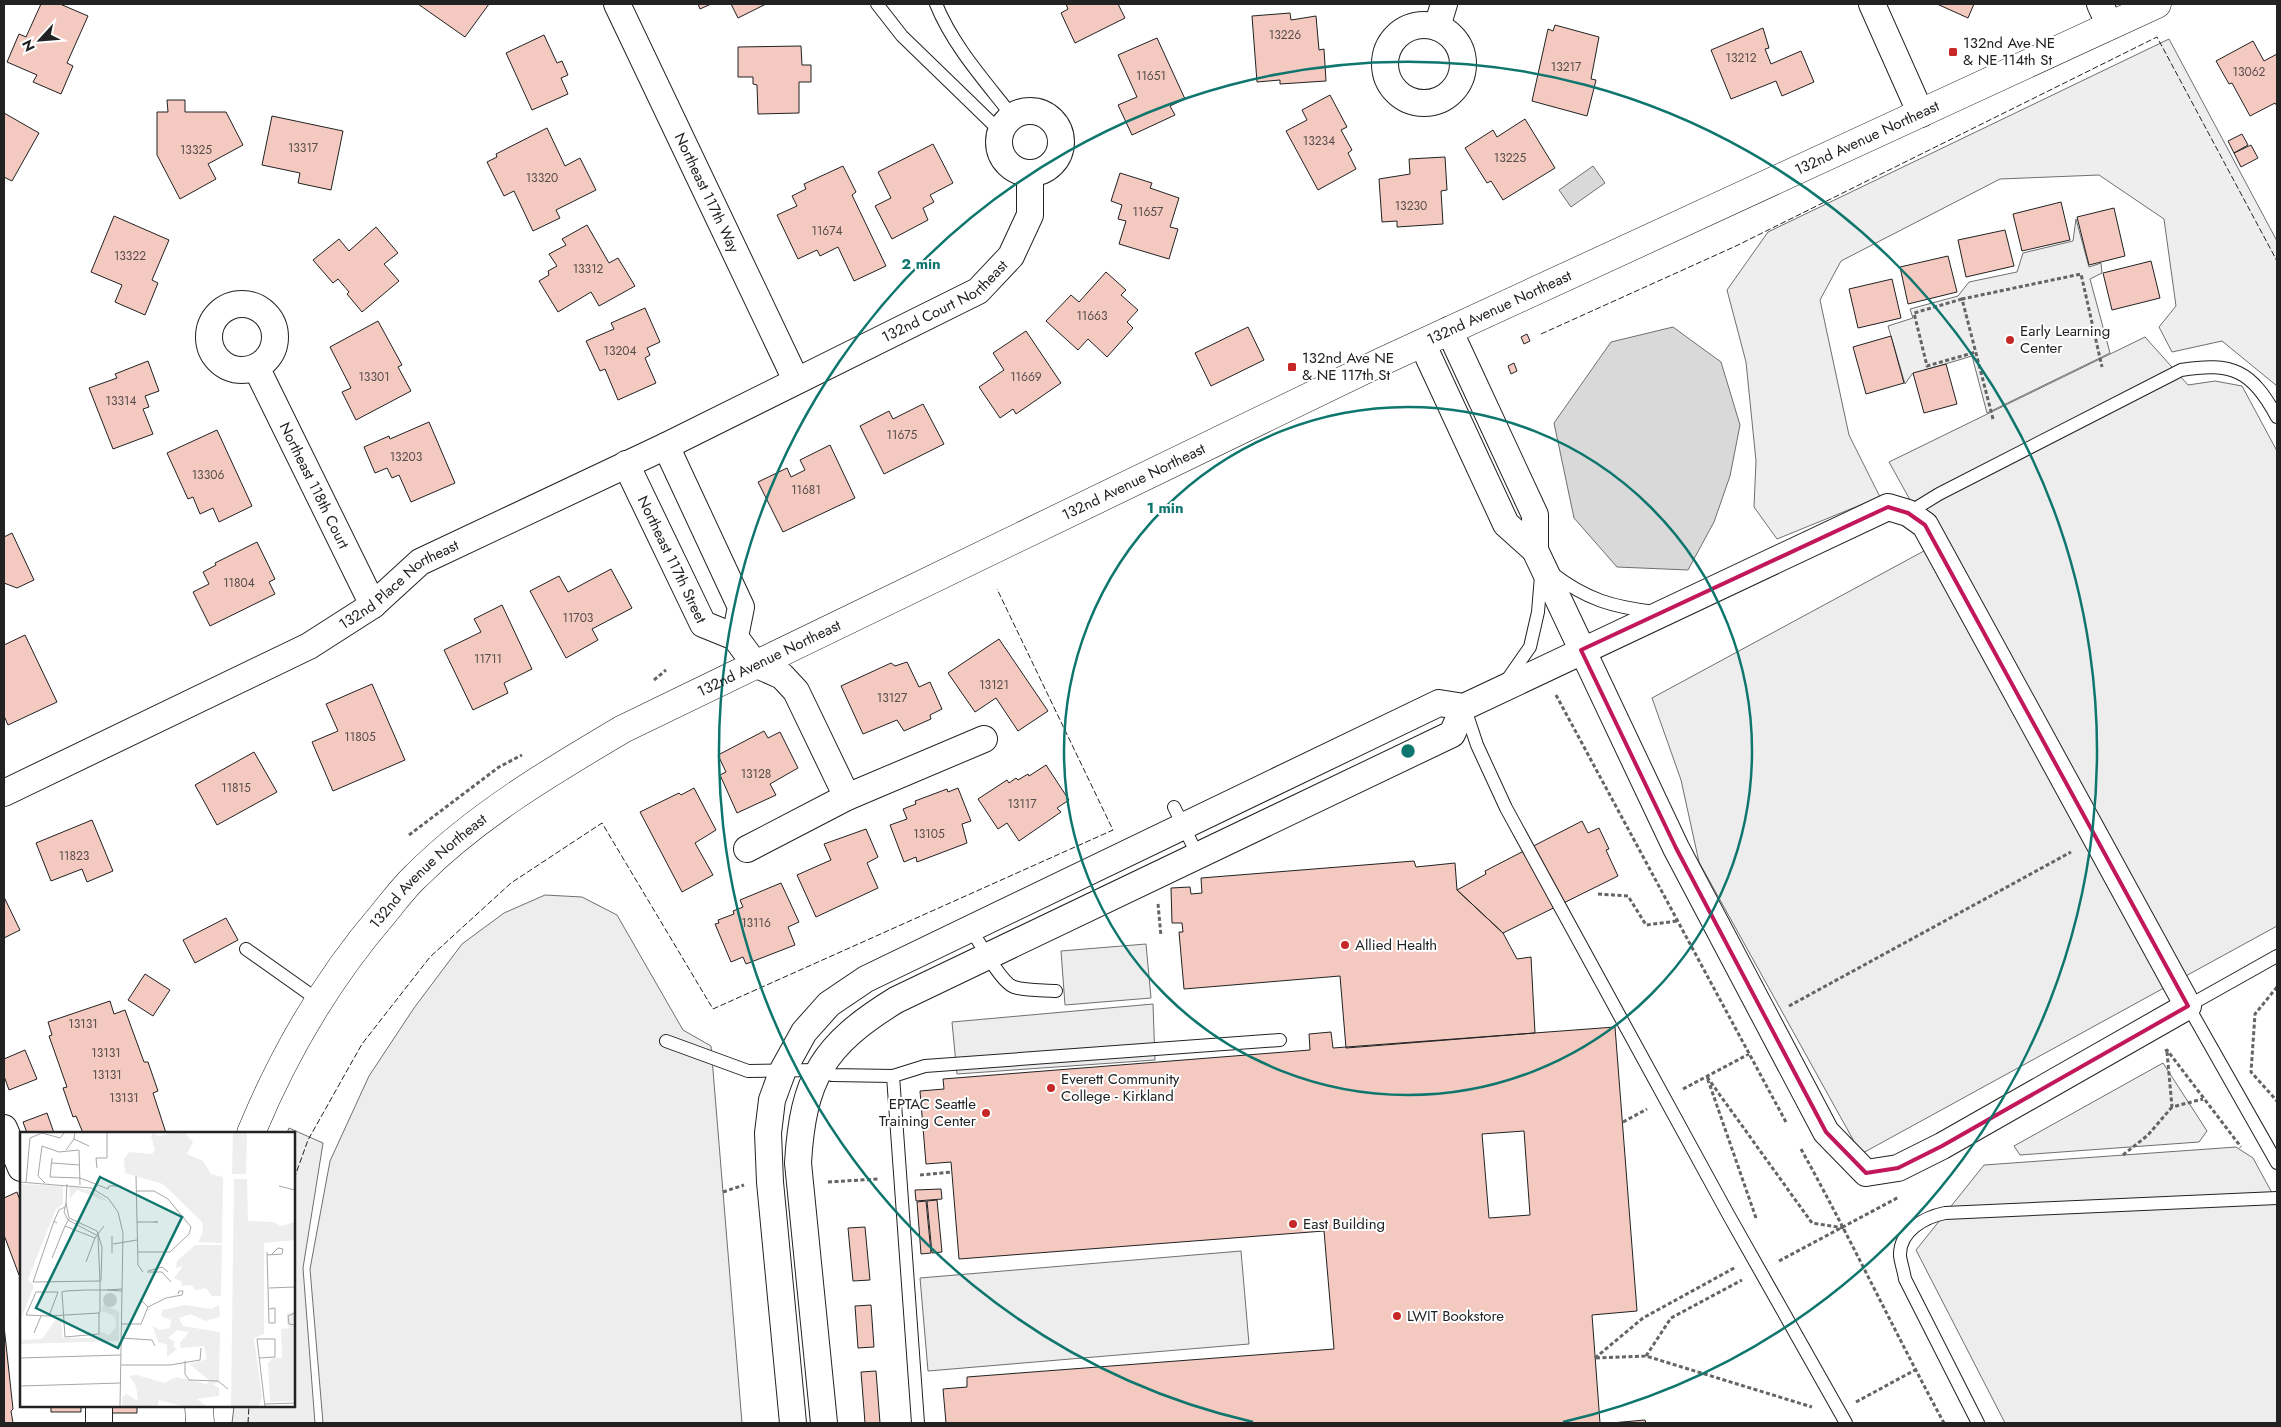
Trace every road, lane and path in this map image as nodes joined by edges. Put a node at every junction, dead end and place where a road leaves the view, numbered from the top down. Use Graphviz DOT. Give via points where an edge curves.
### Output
graph roads {
  1 [pos="617,4"];
  2 [pos="877,4"];
  3 [pos="936,4"];
  4 [pos="1872,4"];
  5 [pos="2157,4"];
  6 [pos="2117,12"];
  7 [pos="1921,114"];
  8 [pos="1007,124"];
  9 [pos="1030,174"];
  10 [pos="1962,299"];
  11 [pos="1449,330"];
  12 [pos="1422,343"];
  13 [pos="1976,352"];
  14 [pos="256,367"];
  15 [pos="2102,367"];
  16 [pos="796,380"];
  17 [pos="2277,417"];
  18 [pos="1993,419"];
  19 [pos="666,446"];
  20 [pos="626,464"];
  21 [pos="1908,513"];
  22 [pos="1538,558"];
  23 [pos="373,605"];
  24 [pos="1661,612"];
  25 [pos="735,637"];
  26 [pos="1580,650"];
  27 [pos="755,664"];
  28 [pos="1502,688"];
  29 [pos="1556,695"];
  30 [pos="1464,707"];
  31 [pos="984,739"];
  32 [pos="4,793"];
  33 [pos="847,797"];
  34 [pos="1179,816"];
  35 [pos="746,849"];
  36 [pos="2071,852"];
  37 [pos="1198,856"];
  38 [pos="1598,894"];
  39 [pos="1158,896"];
  40 [pos="1677,922"];
  41 [pos="970,928"];
  42 [pos="1161,936"];
  43 [pos="246,949"];
  44 [pos="989,956"];
  45 [pos="2277,956"];
  46 [pos="2277,987"];
  47 [pos="1056,991"];
  48 [pos="318,1000"];
  49 [pos="2188,1006"];
  50 [pos="1786,1007"];
  51 [pos="1280,1040"];
  52 [pos="666,1041"];
  53 [pos="2167,1050"];
  54 [pos="1749,1054"];
  55 [pos="2159,1055"];
  56 [pos="783,1070"];
  57 [pos="820,1070"];
  58 [pos="893,1076"];
  59 [pos="1707,1077"];
  60 [pos="1675,1094"];
  61 [pos="2203,1099"];
  62 [pos="2277,1101"];
  63 [pos="2172,1107"];
  64 [pos="4,1128"];
  65 [pos="251,1132"];
  66 [pos="1792,1132"];
  67 [pos="1797,1141"];
  68 [pos="2123,1155"];
  69 [pos="2275,1159"];
  70 [pos="20,1166"];
  71 [pos="748,1184"];
  72 [pos="723,1192"];
  73 [pos="1902,1196"];
  74 [pos="2277,1198"];
  75 [pos="1757,1221"];
  76 [pos="1845,1228"];
  77 [pos="1753,1258"];
  78 [pos="1771,1264"];
  79 [pos="1750,1275"];
  80 [pos="1646,1356"];
  81 [pos="1915,1370"];
  82 [pos="1855,1403"];
  83 [pos="99,1407"];
  84 [pos="199,1407"];
  85 [pos="1816,1408"];
  86 [pos="98,1423"];
  87 [pos="200,1423"];
  88 [pos="792,1423"];
  89 [pos="824,1423"];
  90 [pos="918,1423"];
  91 [pos="1846,1423"];
  92 [pos="1944,1423"];
  93 [pos="1978,1423"];
  1 -- 16 [label="street, Northeast 117th Way"];
  2 -- 8 [label="lane" via="902,36"];
  3 -- 8 [label="lane" via="942,21"];
  4 -- 7 [label="street"];
  5 -- 6 [label="street, 132nd Avenue Northeast"];
  6 -- 7 [label="street, 132nd Avenue Northeast"];
  7 -- 11 [label="street, 132nd Avenue Northeast"];
  8 -- 9 [label="street" via="998,143 1001,155 1018,172"];
  8 -- 9 [label="street" via="1030,111 1052,120 1059,130 1061,142 1056,159 1042,171"];
  9 -- 16 [label="street, 132nd Court Northeast" via="1030,214 1011,256 978,291"];
  10 -- 13 [label="path"];
  10 -- 13 [label="path" via="1914,313 1926,366"];
  10 -- 15 [label="path" via="2081,274"];
  11 -- 12 [label="street, 132nd Avenue Northeast"];
  11 -- 22 [label="street" via="1535,515"];
  12 -- 22 [label="street" via="1506,524"];
  12 -- 27 [label="street, 132nd Avenue Northeast"];
  13 -- 18 [label="path"];
  14 -- 23 [label="street, Northeast 118th Court"];
  16 -- 19 [label="street, 132nd Place Northeast"];
  17 -- 21 [label="lane" via="2252,381 2237,370 2207,366 2181,370"];
  19 -- 20 [label="street, 132nd Place Northeast"];
  19 -- 25 [label="street" via="741,607"];
  20 -- 23 [label="street, 132nd Place Northeast" via="420,562"];
  20 -- 25 [label="street, Northeast 117th Street" via="703,624"];
  21 -- 24 [label="street" via="1888,507"];
  21 -- 49 [label="street" via="1925,524"];
  22 -- 24 [label="lane" via="1573,589 1622,608"];
  22 -- 26 [label="street"];
  22 -- 28 [label="lane" via="1538,612 1530,647"];
  23 -- 32 [label="street, 132nd Place Northeast" via="309,646"];
  24 -- 26 [label="street"];
  25 -- 27 [label="street"];
  26 -- 28 [label="street"];
  26 -- 49 [label="street" via="1676,848 1826,1132 1866,1173 1898,1168 1942,1146"];
  27 -- 33 [label="street" via="782,676 796,691"];
  27 -- 48 [label="street, 132nd Avenue Northeast" via="623,729 549,773 485,817 416,876 359,942"];
  28 -- 30 [label="street"];
  29 -- 40 [label="path"];
  30 -- 34 [label="street" via="1439,703"];
  30 -- 37 [label="street" via="1452,734"];
  30 -- 77 [label="lane" via="1477,745 1506,808"];
  31 -- 33 [label="street"];
  33 -- 35 [label="street"];
  34 -- 37 [label="lane"];
  34 -- 41 [label="street"];
  36 -- 50 [label="path"];
  37 -- 44 [label="street"];
  38 -- 40 [label="path" via="1628,896 1646,925"];
  39 -- 42 [label="path"];
  40 -- 54 [label="path"];
  41 -- 44 [label="lane"];
  41 -- 56 [label="street" via="866,979 829,1004 804,1032"];
  43 -- 48 [label="lane"];
  44 -- 47 [label="lane" via="995,970 1012,987"];
  44 -- 57 [label="street" via="896,1000 862,1021 834,1048"];
  45 -- 49 [label="lane"];
  46 -- 62 [label="path" via="2256,1014 2251,1072"];
  48 -- 65 [label="street, 132nd Avenue Northeast" via="272,1082"];
  49 -- 69 [label="lane"];
  51 -- 58 [label="lane" via="925,1066"];
  52 -- 56 [label="lane" via="748,1071"];
  53 -- 55 [label="path"];
  53 -- 61 [label="path"];
  53 -- 63 [label="path"];
  54 -- 59 [label="path"];
  54 -- 66 [label="path"];
  56 -- 57 [label="lane"];
  56 -- 88 [label="street" via="772,1100 768,1133"];
  57 -- 58 [label="lane" via="832,1076"];
  57 -- 89 [label="street" via="808,1093 798,1163"];
  58 -- 90 [label="lane"];
  59 -- 60 [label="path"];
  59 -- 75 [label="path"];
  59 -- 76 [label="path" via="1812,1223"];
  61 -- 63 [label="path"];
  61 -- 69 [label="path" via="2245,1152"];
  63 -- 68 [label="path" via="2148,1135"];
  64 -- 70 [label="street"];
  67 -- 76 [label="path"];
  71 -- 72 [label="path"];
  73 -- 76 [label="path"];
  74 -- 93 [label="lane" via="1945,1212 1927,1217 1904,1239 1900,1255 1905,1279"];
  76 -- 78 [label="path"];
  76 -- 81 [label="path"];
  77 -- 80 [label="path" via="1643,1318 1595,1358"];
  77 -- 91 [label="lane"];
  79 -- 80 [label="path" via="1671,1318"];
  80 -- 85 [label="path"];
  81 -- 82 [label="path"];
  81 -- 92 [label="path"];
  83 -- 86 [label="street"];
  84 -- 87 [label="street"];
}
